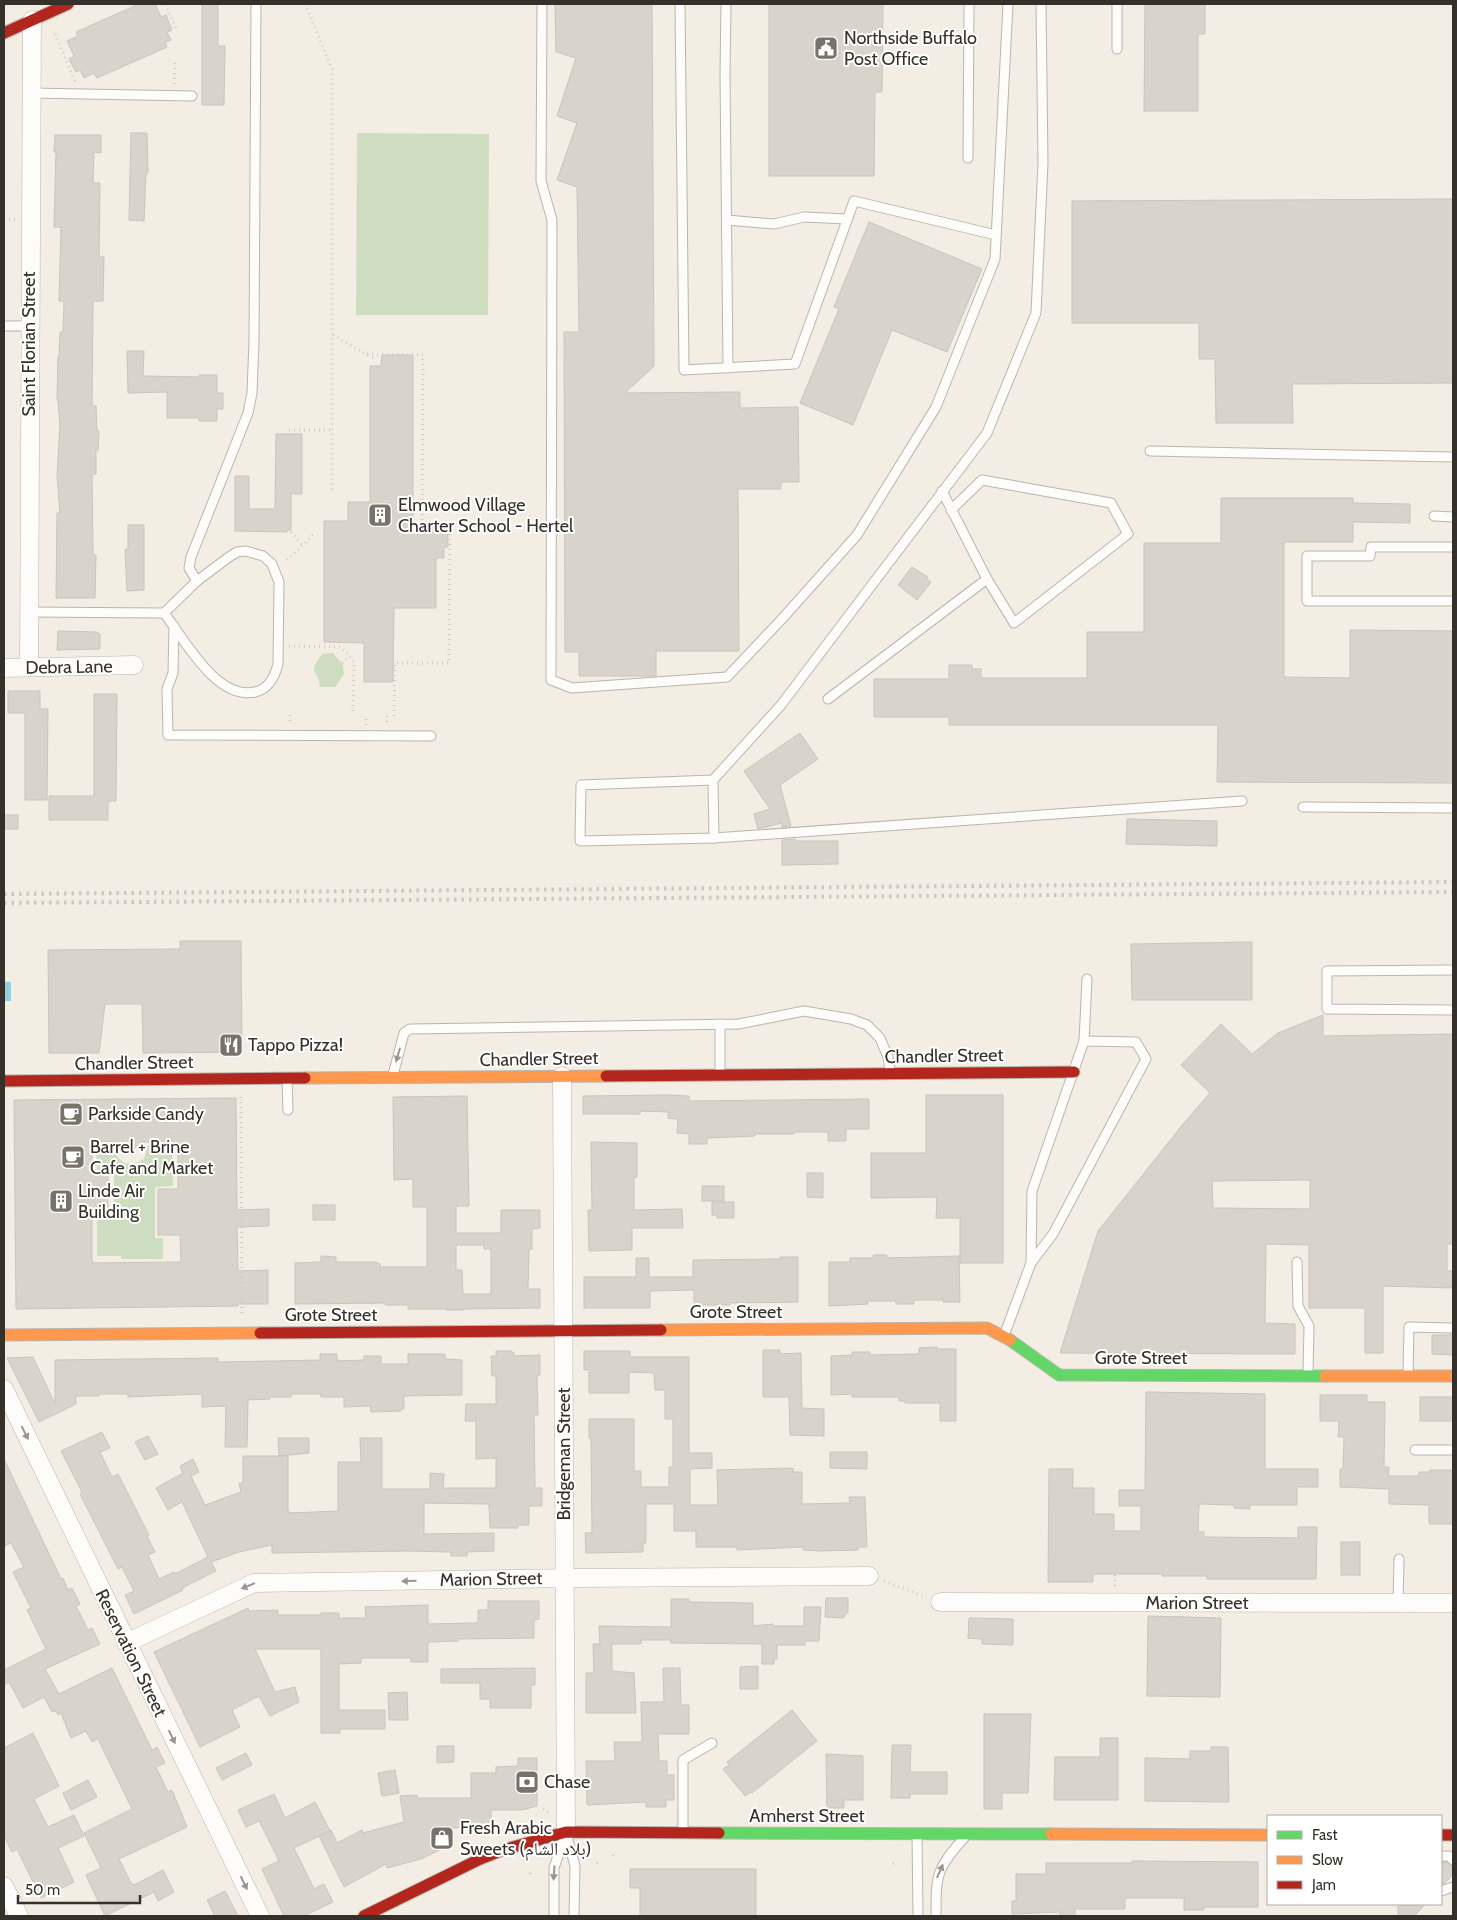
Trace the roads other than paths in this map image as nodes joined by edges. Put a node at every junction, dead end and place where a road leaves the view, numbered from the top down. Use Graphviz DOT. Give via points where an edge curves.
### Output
graph roads {
  1 [pos="68,4"];
  2 [pos="256,4"];
  3 [pos="542,4"];
  4 [pos="680,4"];
  5 [pos="726,4"];
  6 [pos="969,4"];
  7 [pos="1008,4"];
  8 [pos="1041,4"];
  9 [pos="1118,4"];
  10 [pos="32,20"];
  11 [pos="4,33"];
  12 [pos="1117,49"];
  13 [pos="31,93"];
  14 [pos="192,96"];
  15 [pos="968,158"];
  16 [pos="847,219"];
  17 [pos="727,220"];
  18 [pos="996,235"];
  19 [pos="4,326"];
  20 [pos="29,326"];
  21 [pos="728,368"];
  22 [pos="1150,452"];
  23 [pos="1453,457"];
  24 [pos="942,491"];
  25 [pos="951,510"];
  26 [pos="1434,516"];
  27 [pos="1453,517"];
  28 [pos="1453,547"];
  29 [pos="987,579"];
  30 [pos="198,581"];
  31 [pos="1453,601"];
  32 [pos="29,612"];
  33 [pos="164,613"];
  34 [pos="174,626"];
  35 [pos="134,665"];
  36 [pos="29,667"];
  37 [pos="4,668"];
  38 [pos="828,699"];
  39 [pos="431,736"];
  40 [pos="713,780"];
  41 [pos="1242,802"];
  42 [pos="1304,807"];
  43 [pos="1453,808"];
  44 [pos="714,838"];
  45 [pos="1453,970"];
  46 [pos="1087,979"];
  47 [pos="1453,1010"];
  48 [pos="720,1024"];
  49 [pos="1084,1040"];
  50 [pos="1074,1072"];
  51 [pos="891,1074"];
  52 [pos="720,1075"];
  53 [pos="562,1076"];
  54 [pos="392,1078"];
  55 [pos="287,1079"];
  56 [pos="4,1082"];
  57 [pos="288,1110"];
  58 [pos="1297,1262"];
  59 [pos="1031,1263"];
  60 [pos="1453,1328"];
  61 [pos="563,1331"];
  62 [pos="4,1335"];
  63 [pos="1004,1336"];
  64 [pos="1308,1376"];
  65 [pos="1408,1376"];
  66 [pos="1453,1376"];
  67 [pos="4,1389"];
  68 [pos="1415,1450"];
  69 [pos="1453,1450"];
  70 [pos="1399,1559"];
  71 [pos="869,1576"];
  72 [pos="563,1578"];
  73 [pos="940,1602"];
  74 [pos="1398,1603"];
  75 [pos="1453,1603"];
  76 [pos="126,1643"];
  77 [pos="712,1743"];
  78 [pos="566,1832"];
  79 [pos="683,1833"];
  80 [pos="917,1834"];
  81 [pos="967,1834"];
  82 [pos="1267,1835"];
  83 [pos="1442,1856"];
  84 [pos="1453,1860"];
  85 [pos="4,1886"];
  86 [pos="19,1916"];
  87 [pos="260,1916"];
  88 [pos="364,1916"];
  89 [pos="554,1916"];
  90 [pos="574,1916"];
  91 [pos="918,1916"];
  92 [pos="936,1916"];
  1 -- 10 [label="street"];
  2 -- 30 [label="lane" via="252,393 243,428 192,557 189,568"];
  3 -- 18 [label="lane" via="541,181 552,220 551,680 572,688 727,677 857,535 936,407 995,259"];
  4 -- 21 [label="lane" via="684,370"];
  5 -- 17 [label="lane"];
  6 -- 15 [label="lane"];
  7 -- 18 [label="lane"];
  8 -- 24 [label="lane" via="1043,163 1036,314 987,433"];
  9 -- 12 [label="lane"];
  10 -- 11 [label="street"];
  10 -- 13 [label="street, Saint Florian Street"];
  13 -- 14 [label="lane"];
  13 -- 20 [label="street, Saint Florian Street"];
  16 -- 17 [label="lane" via="804,217 774,224"];
  16 -- 18 [label="lane" via="854,201"];
  16 -- 21 [label="lane" via="795,364"];
  17 -- 21 [label="lane"];
  19 -- 20 [label="lane"];
  20 -- 32 [label="street, Saint Florian Street"];
  22 -- 23 [label="lane"];
  24 -- 25 [label="lane"];
  24 -- 40 [label="lane" via="781,705"];
  25 -- 29 [label="lane"];
  25 -- 29 [label="lane" via="982,480 1111,503 1128,534 1014,623"];
  26 -- 27 [label="lane"];
  28 -- 31 [label="lane" via="1371,547 1370,556 1307,556 1306,582 1307,602"];
  29 -- 38 [label="lane"];
  30 -- 33 [label="lane"];
  30 -- 34 [label="lane" via="237,552 253,552 272,564 278,582 276,674 260,691 246,694 234,691 224,686 196,658"];
  32 -- 33 [label="lane"];
  32 -- 36 [label="street, Saint Florian Street"];
  33 -- 34 [label="lane"];
  34 -- 39 [label="lane" via="173,673 167,689 168,734"];
  35 -- 36 [label="street, Debra Lane"];
  36 -- 37 [label="street, Debra Lane"];
  40 -- 44 [label="lane"];
  40 -- 44 [label="lane" via="581,785 580,841"];
  41 -- 44 [label="lane"];
  42 -- 43 [label="lane"];
  45 -- 47 [label="lane" via="1326,971 1327,1009"];
  46 -- 49 [label="lane"];
  48 -- 51 [label="lane" via="739,1024 804,1011 851,1019 867,1026 880,1038"];
  48 -- 52 [label="lane"];
  48 -- 54 [label="lane, one-way" via="410,1029 404,1033"];
  49 -- 50 [label="lane"];
  49 -- 59 [label="lane" via="1136,1042 1146,1059 1053,1234"];
  50 -- 51 [label="street, Chandler Street"];
  50 -- 59 [label="lane" via="1032,1190"];
  51 -- 52 [label="street, Chandler Street"];
  52 -- 53 [label="street, Chandler Street"];
  53 -- 54 [label="street, Chandler Street"];
  53 -- 61 [label="street, Bridgeman Street"];
  54 -- 55 [label="street, Chandler Street"];
  55 -- 56 [label="street, Chandler Street"];
  55 -- 57 [label="lane"];
  58 -- 64 [label="lane" via="1298,1306 1309,1326"];
  59 -- 63 [label="lane"];
  60 -- 65 [label="lane" via="1409,1327"];
  61 -- 62 [label="street, Grote Street"];
  61 -- 63 [label="street, Grote Street" via="987,1328"];
  61 -- 72 [label="street, Bridgeman Street"];
  63 -- 64 [label="street, Grote Street" via="1059,1375"];
  64 -- 65 [label="street, Grote Street"];
  65 -- 66 [label="street, Grote Street"];
  67 -- 76 [label="street, Reservation Street, one-way"];
  68 -- 69 [label="lane"];
  70 -- 74 [label="lane"];
  71 -- 72 [label="street, Marion Street"];
  72 -- 76 [label="street, Marion Street, one-way" via="254,1583"];
  72 -- 78 [label="street, Bridgeman Street"];
  73 -- 74 [label="street, Marion Street"];
  74 -- 75 [label="street, Marion Street"];
  76 -- 87 [label="street, Reservation Street, one-way"];
  77 -- 79 [label="lane" via="683,1760"];
  78 -- 79 [label="street, Amherst Street"];
  78 -- 88 [label="street, Amherst Street" via="478,1860"];
  78 -- 89 [label="lane, one-way" via="554,1868"];
  78 -- 90 [label="lane" via="575,1866"];
  79 -- 80 [label="street, Amherst Street"];
  80 -- 81 [label="street, Amherst Street"];
  80 -- 91 [label="lane"];
  81 -- 82 [label="street, Amherst Street"];
  92 -- 81 [label="lane, one-way" via="937,1876 949,1854"];
  83 -- 84 [label="lane"];
  85 -- 86 [label="street"];
}
